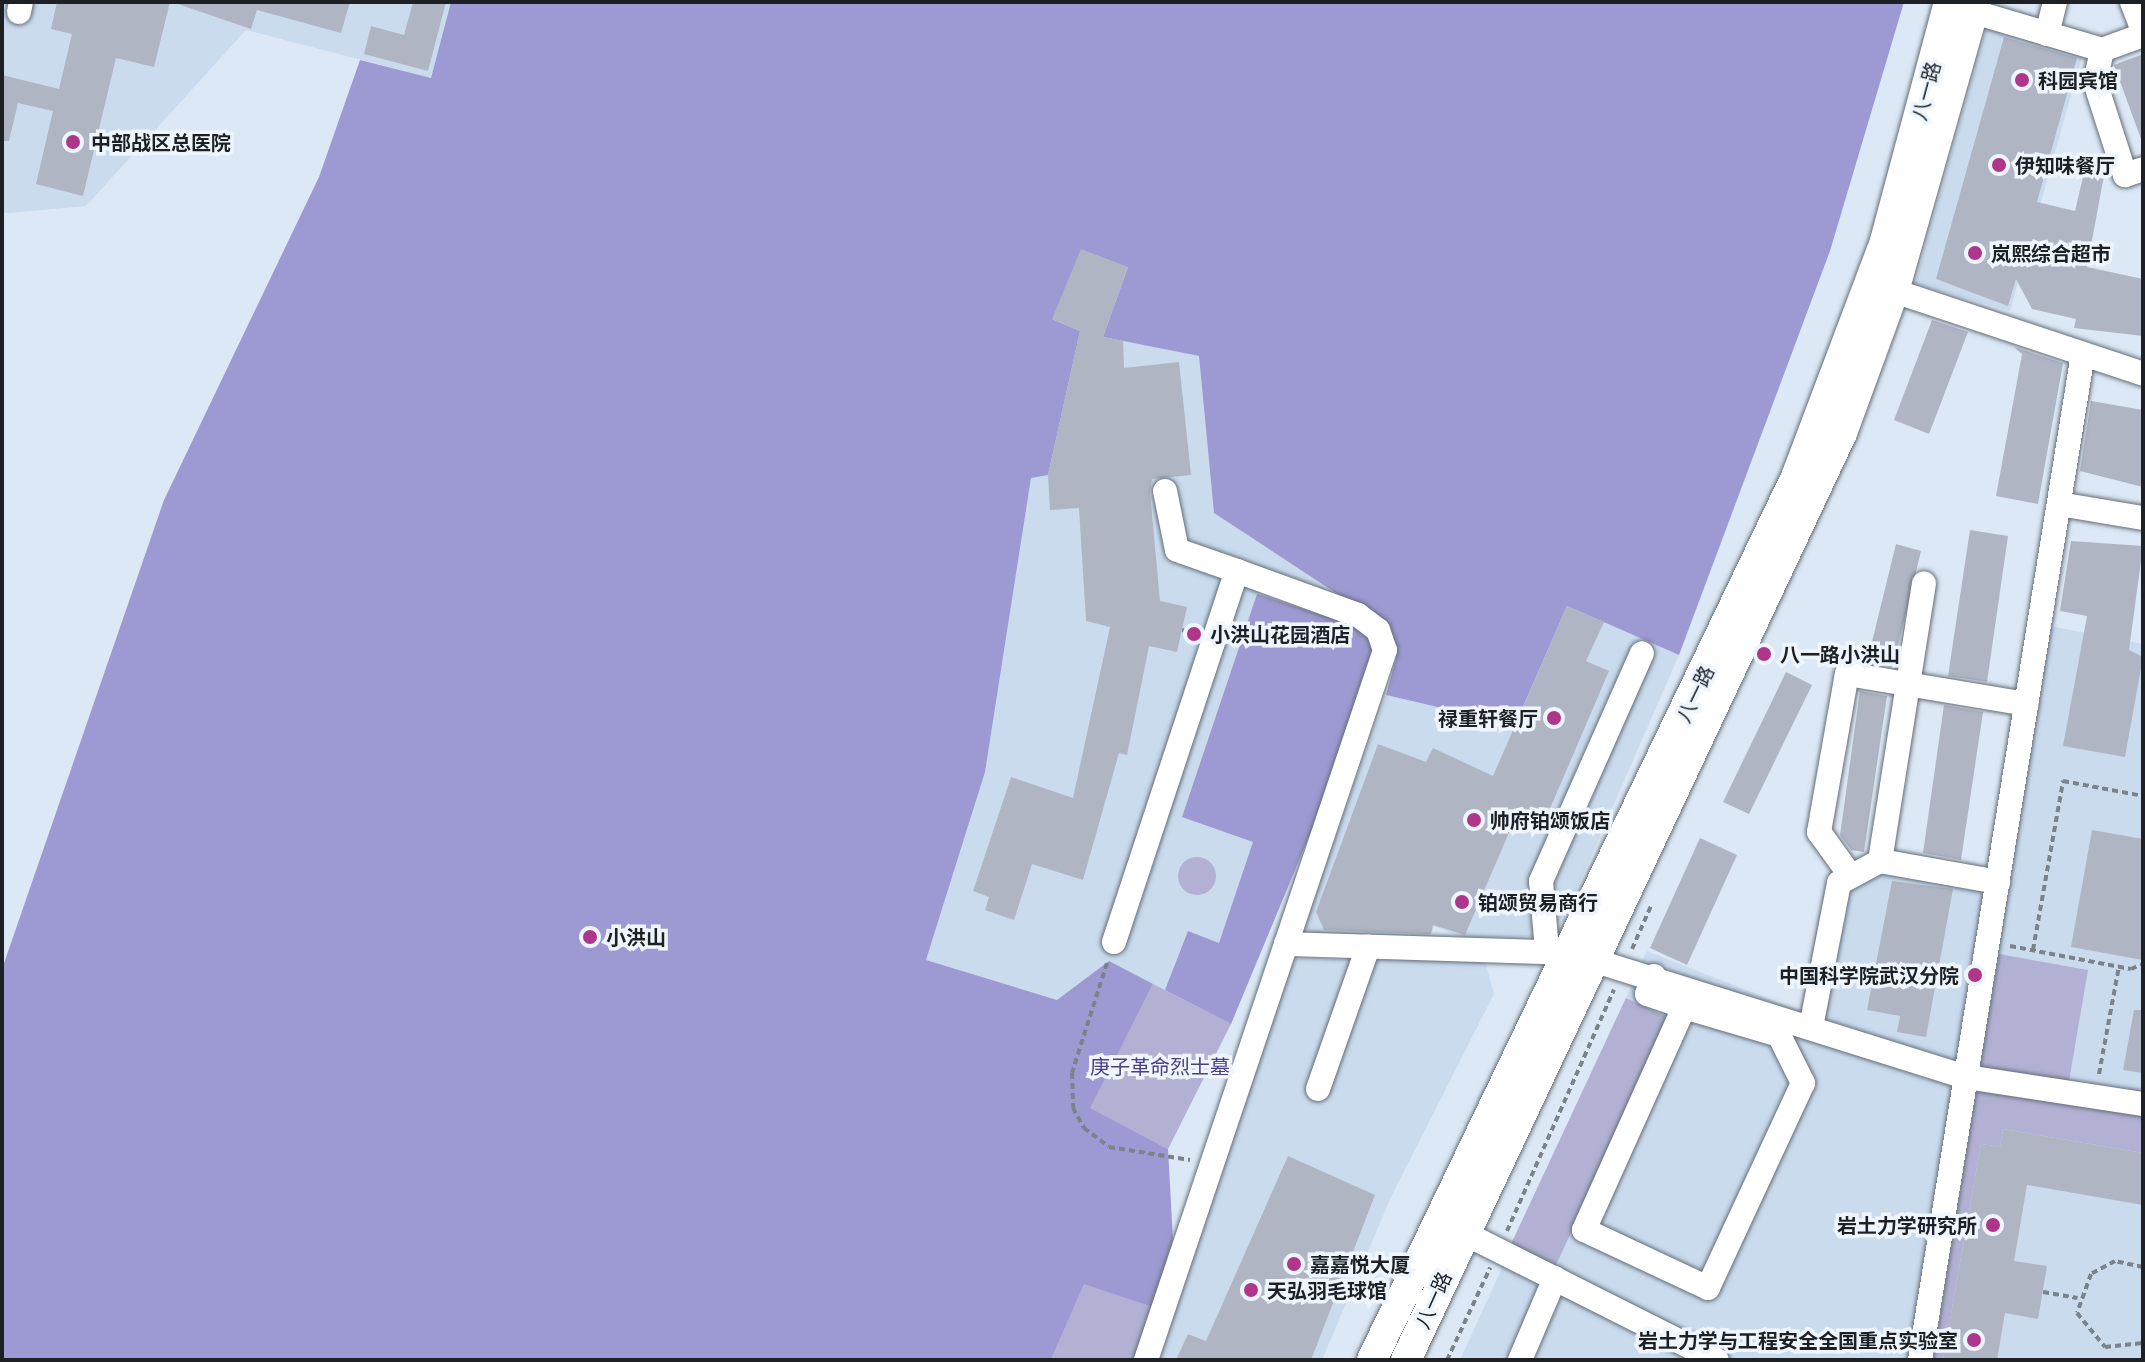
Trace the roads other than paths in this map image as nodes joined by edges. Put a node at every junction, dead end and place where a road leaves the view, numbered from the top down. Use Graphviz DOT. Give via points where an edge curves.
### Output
graph roads {
  1 [pos="2055,2"];
  2 [pos="2132,2"];
  3 [pos="1966,5"];
  4 [pos="2143,32"];
  5 [pos="2047,34"];
  6 [pos="2102,50"];
  7 [pos="2143,169"];
  8 [pos="1894,291"];
  9 [pos="2083,354"];
  10 [pos="2143,374"];
  11 [pos="1165,491"];
  12 [pos="2059,504"];
  13 [pos="2143,518"];
  14 [pos="1237,571"];
  15 [pos="1924,583"];
  16 [pos="1642,653"];
  17 [pos="1908,685"];
  18 [pos="2027,704"];
  19 [pos="1880,861"];
  20 [pos="1850,875"];
  21 [pos="1998,882"];
  22 [pos="1114,942"];
  23 [pos="1286,944"];
  24 [pos="1368,947"];
  25 [pos="1570,953"];
  26 [pos="1654,976"];
  27 [pos="1684,1007"];
  28 [pos="1811,1027"];
  29 [pos="1966,1077"];
  30 [pos="1318,1089"];
  31 [pos="2143,1104"];
  32 [pos="1464,1233"];
  33 [pos="1555,1278"];
  34 [pos="1146,1360"];
  35 [pos="1372,1360"];
  36 [pos="1406,1360"];
  37 [pos="1520,1360"];
  38 [pos="1717,1360"];
  39 [pos="1920,1360"];
  1 -- 5 [label="street"];
  2 -- 4 [label="street"];
  3 -- 5 [label="street"];
  3 -- 8 [label="main road, 八一路"];
  3 -- 25 [label="main road, 八一路" via="1821,418"];
  4 -- 6 [label="street"];
  5 -- 6 [label="street"];
  6 -- 7 [label="street" via="2095,82 2125,175"];
  8 -- 9 [label="street"];
  8 -- 25 [label="main road, 八一路" via="1816,490"];
  9 -- 10 [label="street"];
  9 -- 12 [label="street"];
  11 -- 14 [label="street" via="1177,550"];
  12 -- 13 [label="street"];
  12 -- 18 [label="street"];
  14 -- 22 [label="street"];
  14 -- 23 [label="street" via="1358,615 1378,630 1385,650"];
  15 -- 17 [label="street"];
  16 -- 25 [label="street" via="1541,881"];
  17 -- 18 [label="street"];
  17 -- 19 [label="street"];
  17 -- 20 [label="street" via="1847,674 1819,832"];
  18 -- 21 [label="street"];
  19 -- 20 [label="street"];
  19 -- 21 [label="street"];
  20 -- 28 [label="street" via="1836,889"];
  21 -- 29 [label="street"];
  23 -- 24 [label="street"];
  23 -- 34 [label="street"];
  24 -- 25 [label="street"];
  24 -- 30 [label="street"];
  25 -- 26 [label="street"];
  25 -- 32 [label="main road, 八一路"];
  25 -- 35 [label="main road, 八一路"];
  26 -- 27 [label="street" via="1647,994"];
  26 -- 28 [label="street"];
  27 -- 27 [label="street" via="1584,1230 1708,1288 1803,1083 1779,1035"];
  28 -- 29 [label="street"];
  29 -- 31 [label="street"];
  29 -- 39 [label="street"];
  32 -- 33 [label="street"];
  32 -- 36 [label="main road, 八一路"];
  33 -- 37 [label="street"];
  33 -- 38 [label="street"];
}
